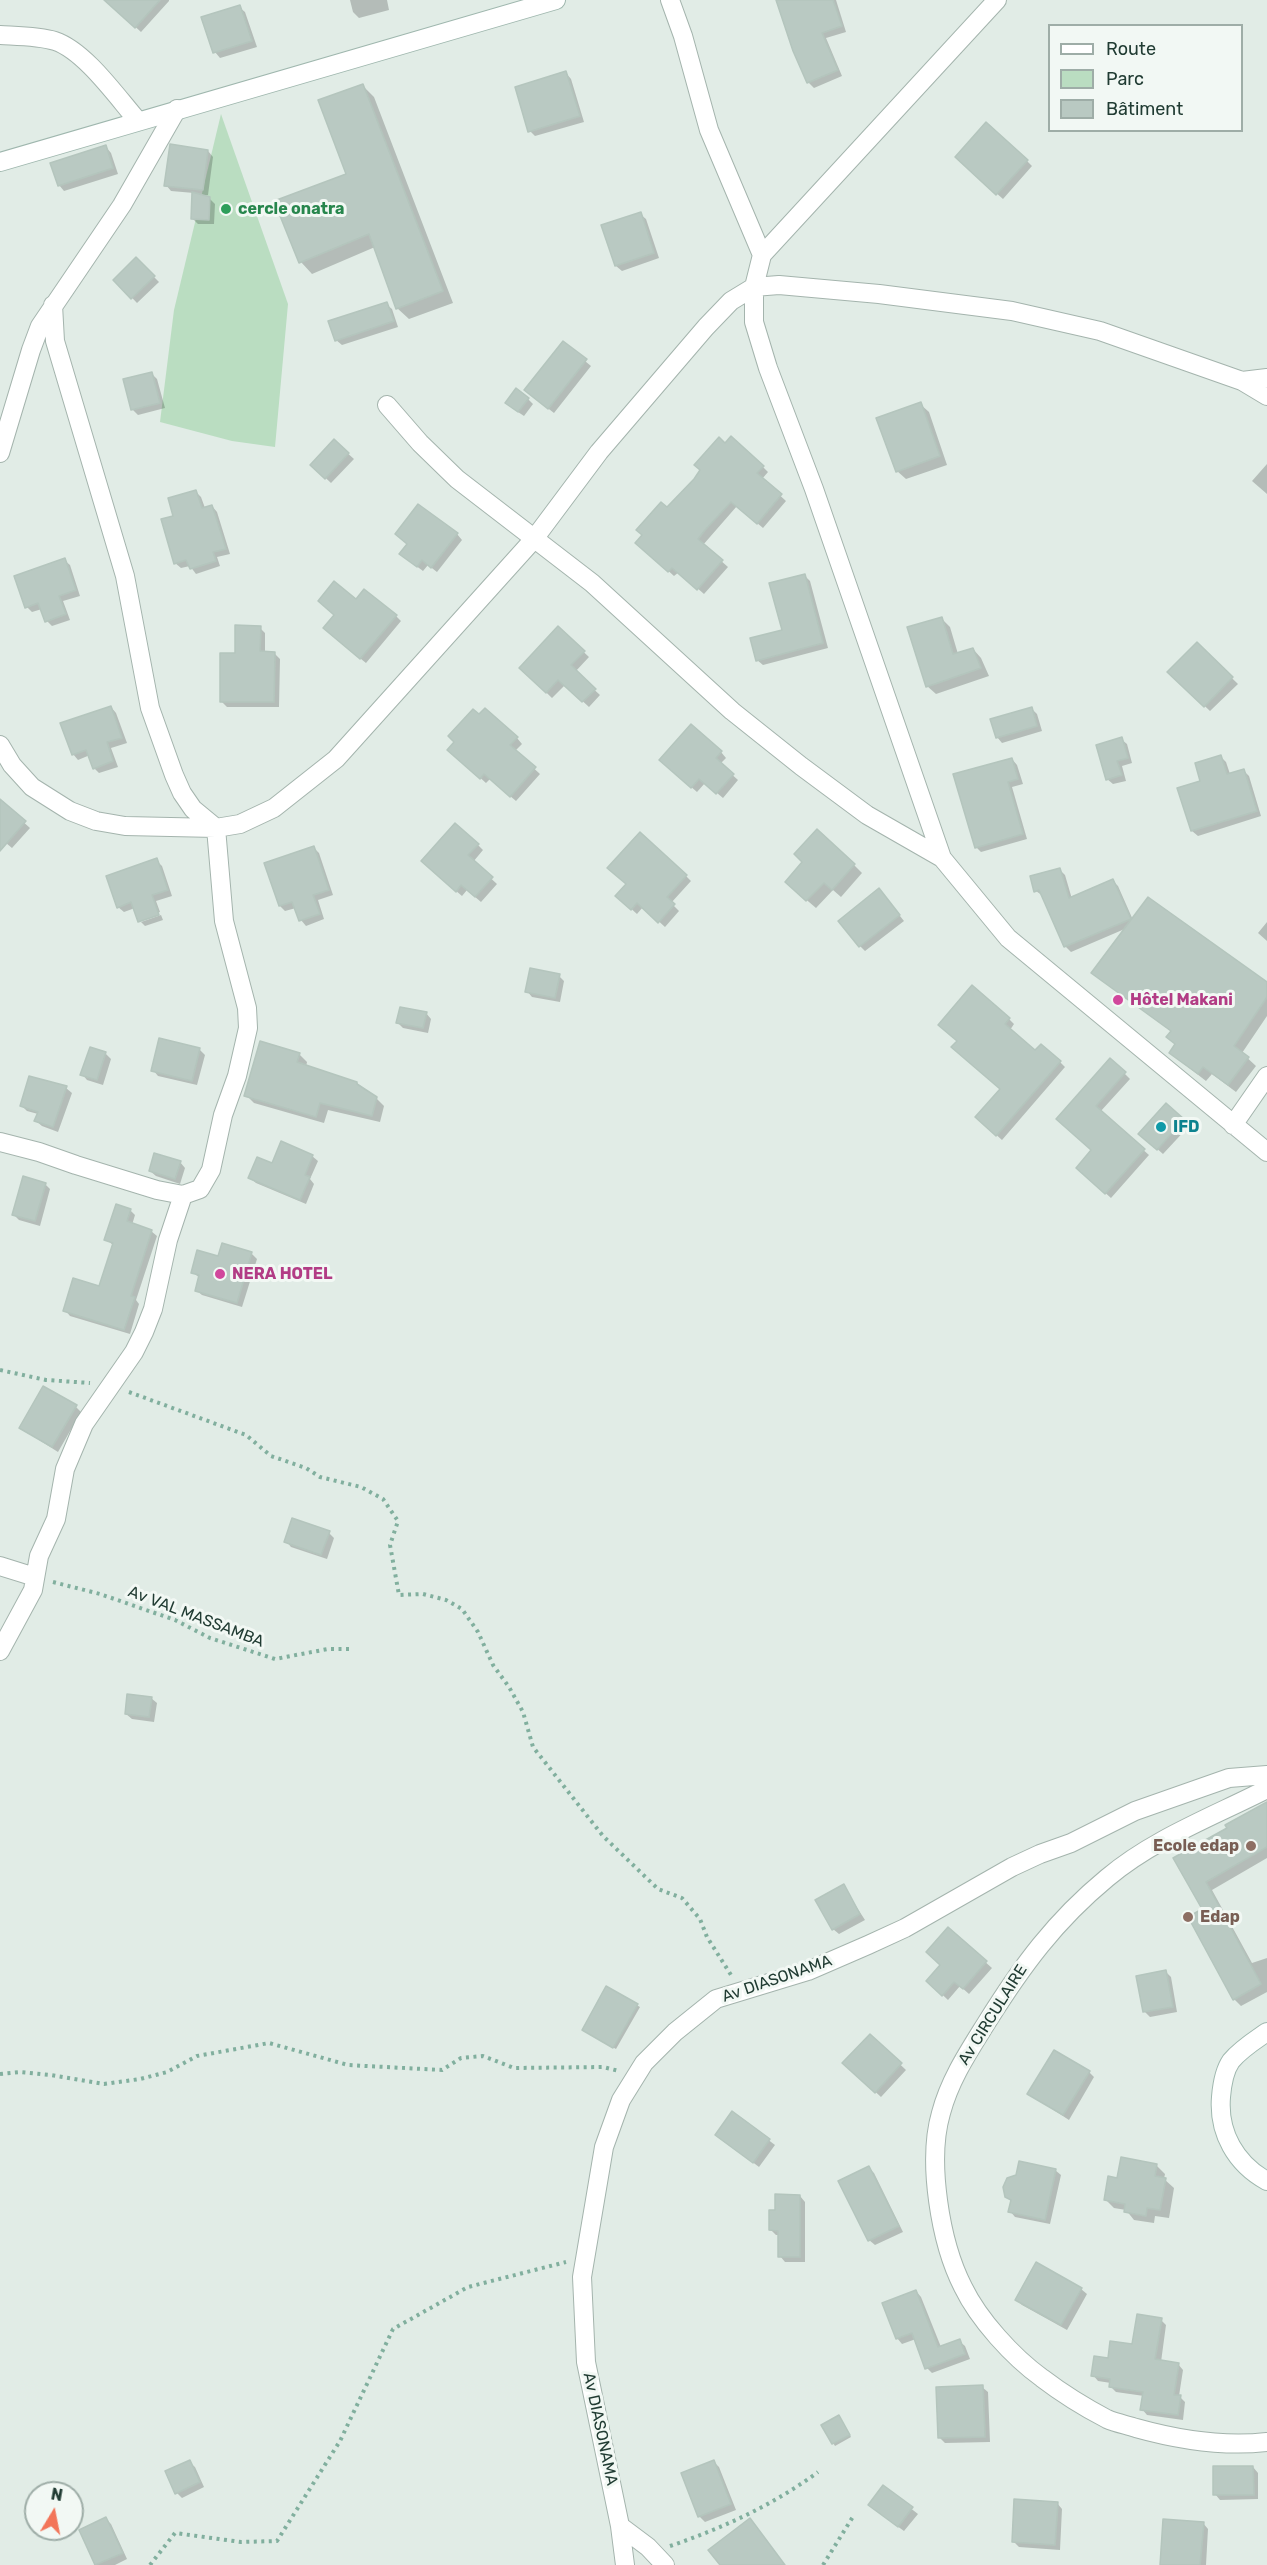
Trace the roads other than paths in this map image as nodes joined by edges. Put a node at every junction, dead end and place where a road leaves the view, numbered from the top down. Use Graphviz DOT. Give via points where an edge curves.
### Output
graph roads {
  1 [pos="556,0"];
  2 [pos="670,0"];
  3 [pos="997,0"];
  4 [pos="0,34"];
  5 [pos="177,109"];
  6 [pos="138,121"];
  7 [pos="0,162"];
  8 [pos="762,255"];
  9 [pos="754,287"];
  10 [pos="53,305"];
  11 [pos="1267,378"];
  12 [pos="1242,381"];
  13 [pos="1267,396"];
  14 [pos="387,405"];
  15 [pos="0,453"];
  16 [pos="534,539"];
  17 [pos="0,746"];
  18 [pos="216,828"];
  19 [pos="942,858"];
  20 [pos="1267,1076"];
  21 [pos="1233,1125"];
  22 [pos="0,1142"];
  23 [pos="1267,1152"];
  24 [pos="183,1195"];
  25 [pos="0,1566"];
  26 [pos="35,1577"];
  27 [pos="0,1651"];
  28 [pos="1267,1776"];
  29 [pos="1267,1789"];
  30 [pos="1267,2032"];
  31 [pos="1267,2181"];
  32 [pos="1267,2442"];
  33 [pos="620,2526"];
  34 [pos="658,2558"];
  35 [pos="625,2565"];
  1 -- 5 [label="street"];
  2 -- 8 [label="street" via="709,130"];
  3 -- 8 [label="street"];
  4 -- 6 [label="street" via="66,45"];
  5 -- 6 [label="street"];
  5 -- 10 [label="street" via="122,205"];
  6 -- 7 [label="street"];
  8 -- 9 [label="street"];
  9 -- 12 [label="street" via="779,285 890,295 1012,311 1100,331"];
  9 -- 16 [label="street" via="731,301 654,387"];
  9 -- 19 [label="street" via="754,322 768,368"];
  10 -- 15 [label="street" via="31,350"];
  10 -- 18 [label="street" via="55,341 125,576 150,708 182,793 193,809"];
  11 -- 12 [label="street"];
  12 -- 13 [label="street"];
  14 -- 16 [label="street" via="457,479"];
  16 -- 18 [label="street" via="336,759 274,808 240,824"];
  16 -- 19 [label="street" via="592,582 732,711 801,766 867,814"];
  17 -- 18 [label="street" via="32,787 70,811 96,821 125,826"];
  18 -- 24 [label="street" via="224,921 247,1008 248,1028 211,1170 200,1189"];
  19 -- 21 [label="street" via="1008,938"];
  20 -- 21 [label="street"];
  21 -- 23 [label="street"];
  22 -- 24 [label="street"];
  24 -- 26 [label="street" via="168,1240 153,1309 134,1352 84,1424 73,1448 60,1490 56,1520 39,1556"];
  25 -- 26 [label="street"];
  26 -- 27 [label="street" via="33,1590"];
  28 -- 33 [label="street, Av DIASONAMA" via="1229,1778 1135,1811 1012,1867 878,1941 808,1971 716,1999 644,2063 621,2100 604,2146 584,2257 581,2301 586,2362"];
  29 -- 32 [label="street, Av CIRCULAIRE" via="1161,1842 1109,1876 1064,1916 1020,1969 965,2055 940,2113 935,2176 953,2265 964,2289 1021,2362 1069,2398 1110,2420 1162,2435 1224,2445"];
  30 -- 31 [label="street" via="1230,2063 1222,2084 1219,2114 1230,2147 1246,2168"];
  33 -- 34 [label="street"];
  33 -- 35 [label="street, Av DIASONAMA"];
}
